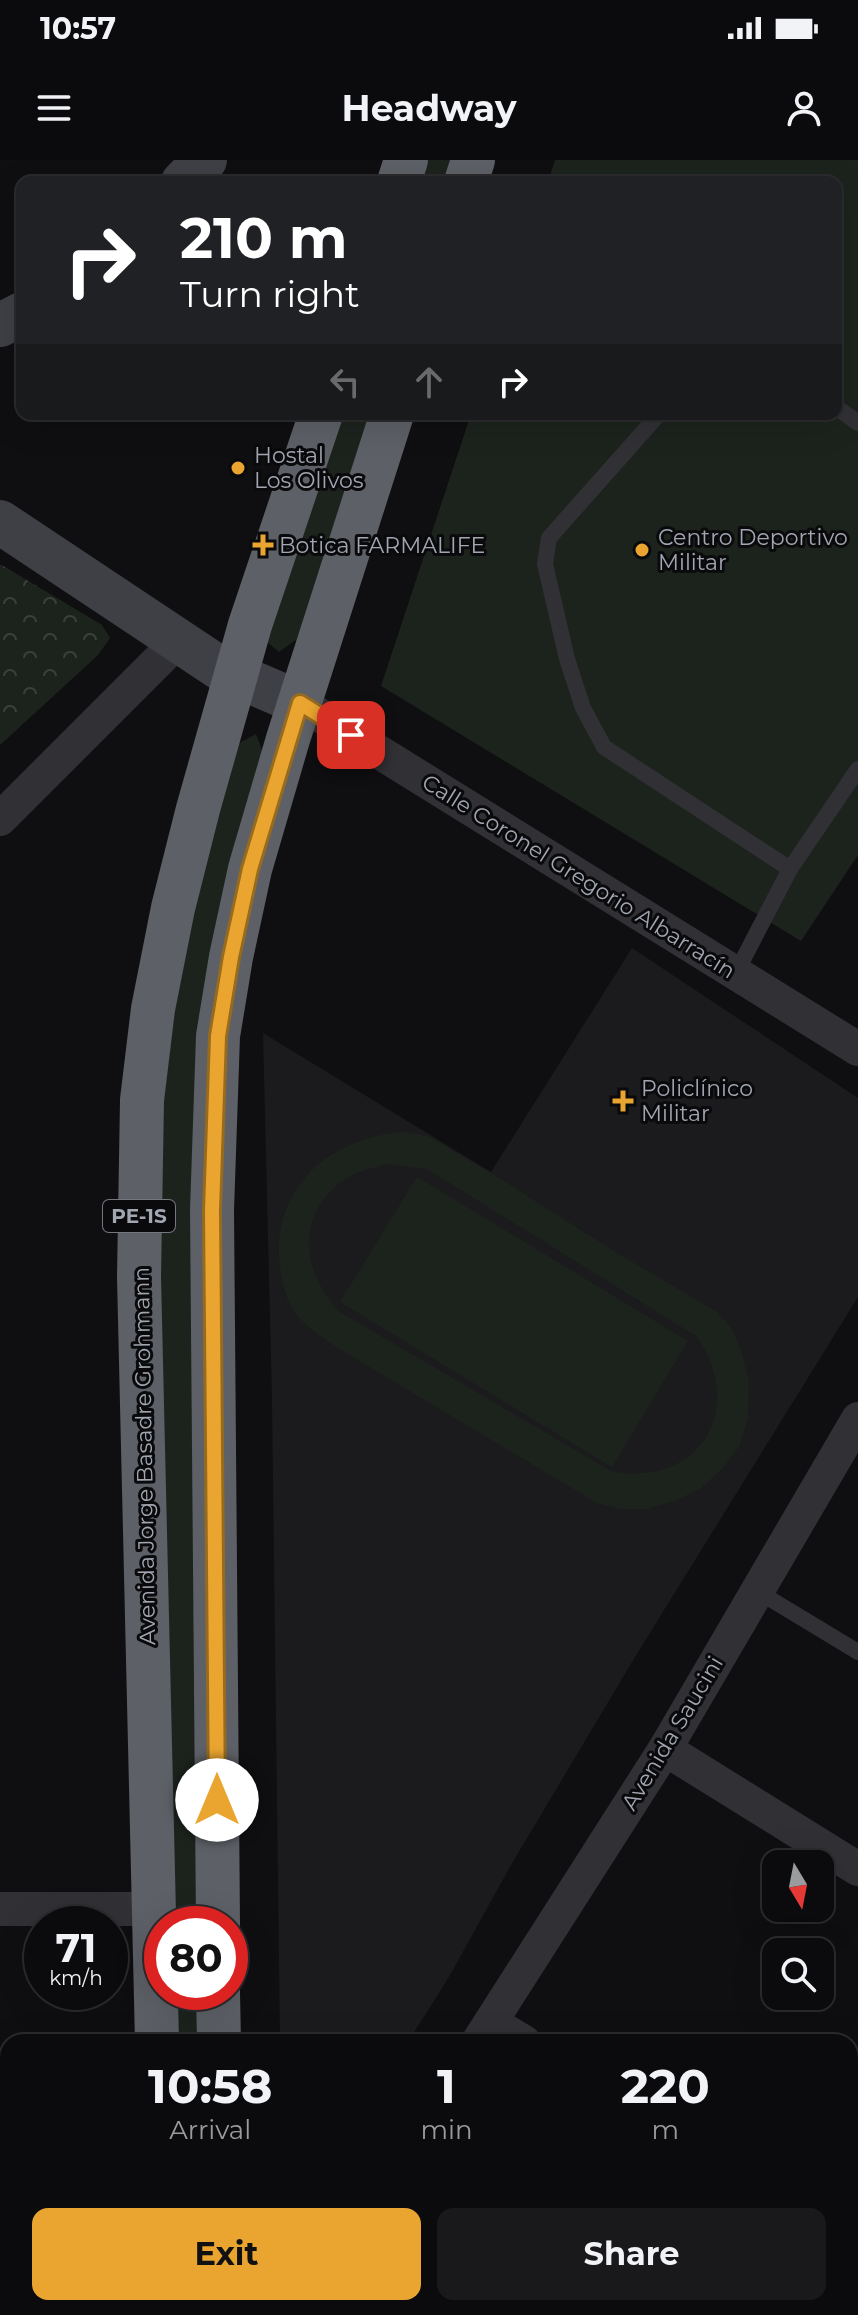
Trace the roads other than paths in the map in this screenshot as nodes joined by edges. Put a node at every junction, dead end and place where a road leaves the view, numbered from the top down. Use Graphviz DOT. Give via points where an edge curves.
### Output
graph roads {
  1 [pos="205,160"];
  2 [pos="189,176"];
  3 [pos="319,420"];
  4 [pos="390,420"];
  5 [pos="654,420"];
  6 [pos="0,522"];
  7 [pos="178,641"];
  8 [pos="235,676"];
  9 [pos="300,703"];
  10 [pos="858,769"];
  11 [pos="0,819"];
  12 [pos="790,869"];
  13 [pos="736,973"];
  14 [pos="858,1049"];
  15 [pos="858,1419"];
  16 [pos="757,1591"];
  17 [pos="858,1652"];
  18 [pos="665,1749"];
  19 [pos="858,1869"];
  20 [pos="154,1906"];
  21 [pos="218,1906"];
  22 [pos="0,1909"];
  23 [pos="144,1909"];
  24 [pos="156,2010"];
  25 [pos="218,2010"];
  26 [pos="484,2032"];
  27 [pos="157,2034"];
  28 [pos="219,2034"];
  1 -- 2 [label="main road"];
  3 -- 8 [label="highway, Avenida Jorge Basadre Grohmann / PE-1S"];
  4 -- 9 [label="highway"];
  5 -- 12 [label="lane" via="549,538 545,564 567,659 583,708 604,747"];
  6 -- 7 [label="main road"];
  7 -- 8 [label="main road"];
  7 -- 11 [label="street"];
  8 -- 9 [label="main road"];
  8 -- 20 [label="highway, Avenida Jorge Basadre Grohmann / PE-1S" via="173,908 142,1100 139,1277"];
  9 -- 13 [label="street, Calle Coronel Gregorio Albarracín"];
  9 -- 21 [label="highway" via="250,869 218,1036 212,1210"];
  10 -- 12 [label="lane"];
  12 -- 13 [label="lane"];
  13 -- 14 [label="street, Calle Coronel Gregorio Albarracín"];
  15 -- 16 [label="street, Avenida Saucini"];
  16 -- 17 [label="lane"];
  16 -- 18 [label="street, Avenida Saucini"];
  18 -- 19 [label="street"];
  18 -- 26 [label="street, Avenida Saucini"];
  22 -- 23 [label="street"];
  24 -- 27 [label="highway, Avenida Jorge Basadre Grohmann / PE-1S"];
  25 -- 28 [label="highway"];
}
